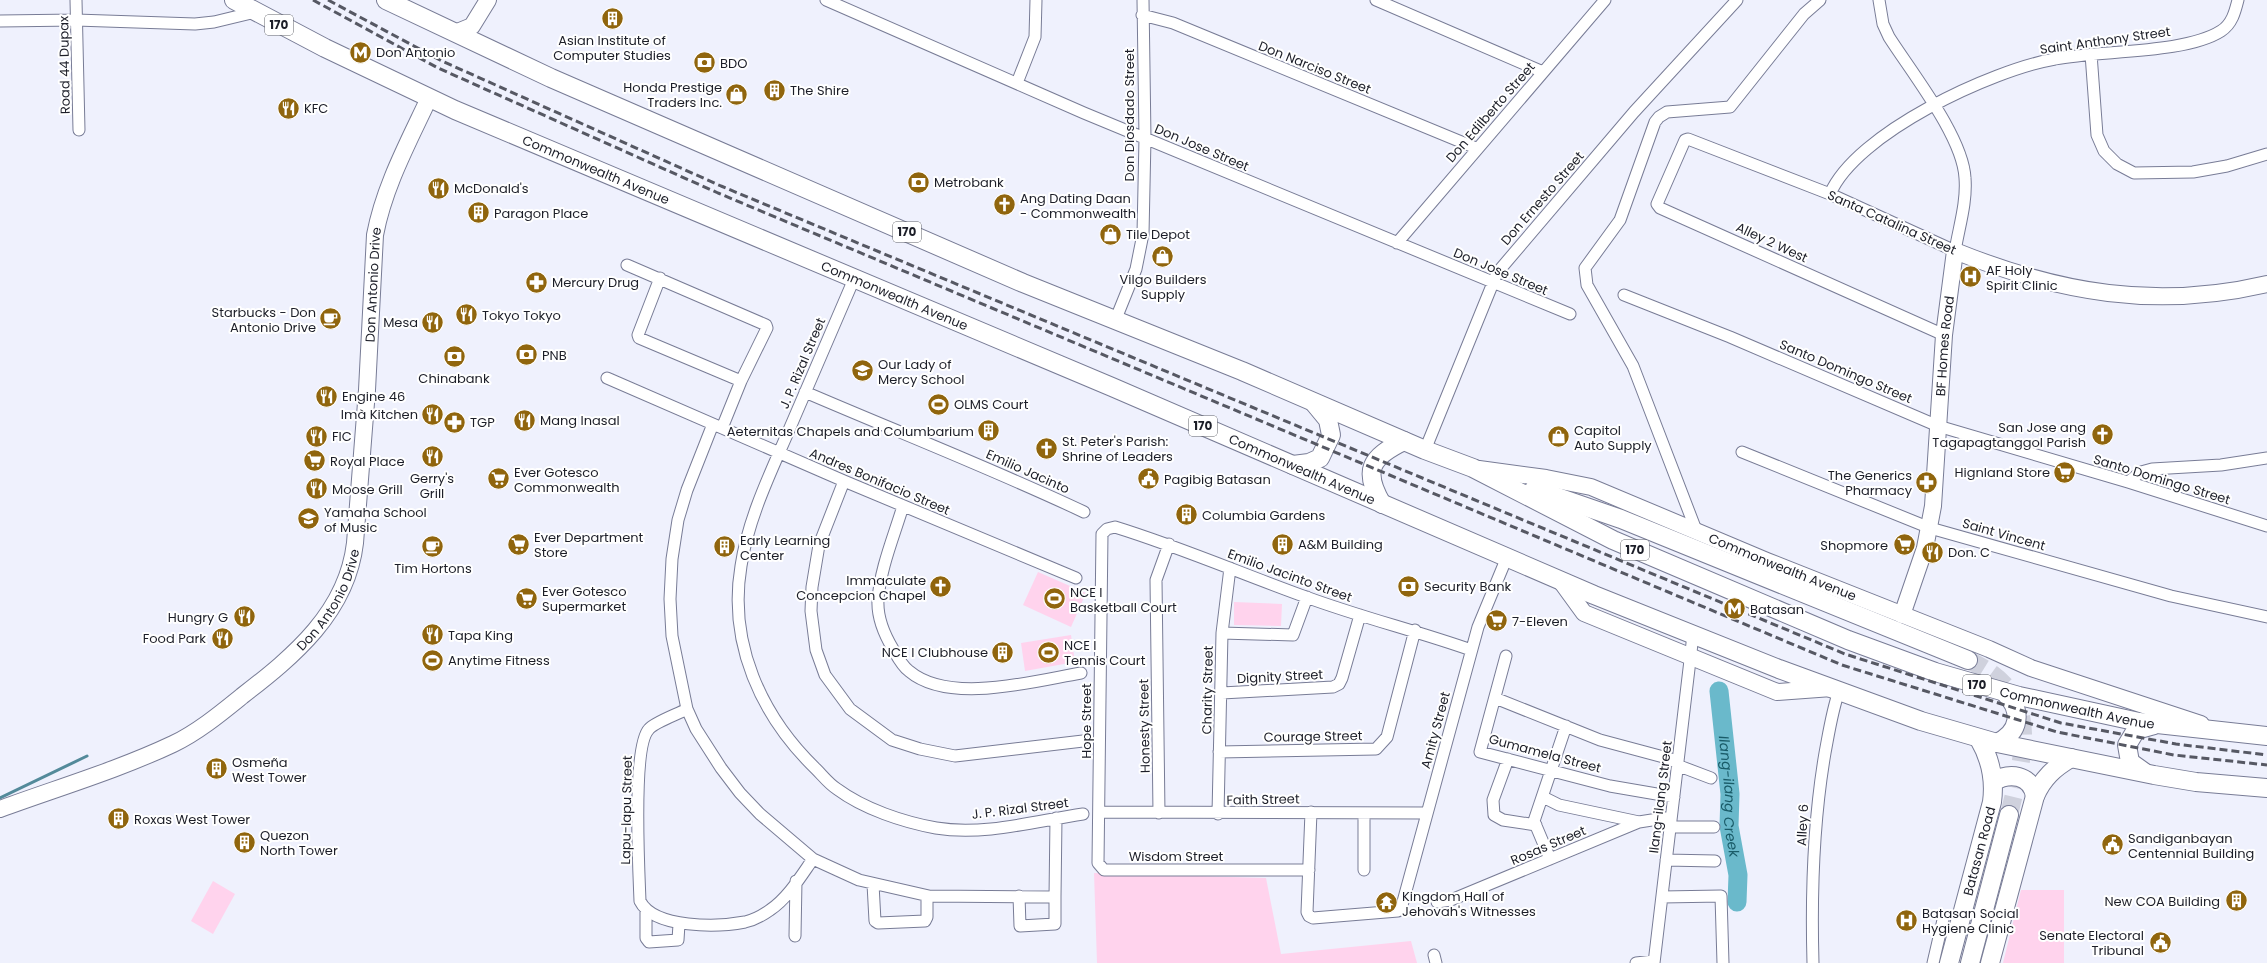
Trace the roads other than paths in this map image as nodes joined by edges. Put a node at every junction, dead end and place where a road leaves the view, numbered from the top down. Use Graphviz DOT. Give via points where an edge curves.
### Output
graph roads {
  1 [pos="76,0"];
  2 [pos="234,0"];
  3 [pos="386,0"];
  4 [pos="488,0"];
  5 [pos="826,0"];
  6 [pos="1036,0"];
  7 [pos="1143,0"];
  8 [pos="1376,0"];
  9 [pos="1605,0"];
  10 [pos="1737,0"];
  11 [pos="1820,0"];
  12 [pos="1879,0"];
  13 [pos="2238,0"];
  14 [pos="255,12"];
  15 [pos="1142,15"];
  16 [pos="76,20"];
  17 [pos="0,21"];
  18 [pos="477,21"];
  19 [pos="455,34"];
  20 [pos="481,45"];
  21 [pos="2091,54"];
  22 [pos="1543,72"];
  23 [pos="1017,84"];
  24 [pos="429,98"];
  25 [pos="1933,106"];
  26 [pos="79,130"];
  27 [pos="1145,138"];
  28 [pos="1688,138"];
  29 [pos="1476,148"];
  30 [pos="2267,154"];
  31 [pos="1830,194"];
  32 [pos="1397,243"];
  33 [pos="1955,250"];
  34 [pos="627,265"];
  35 [pos="660,278"];
  36 [pos="854,279"];
  37 [pos="1492,282"];
  38 [pos="2267,284"];
  39 [pos="1624,295"];
  40 [pos="1570,314"];
  41 [pos="1116,321"];
  42 [pos="1944,335"];
  43 [pos="607,378"];
  44 [pos="741,381"];
  45 [pos="805,392"];
  46 [pos="1312,401"];
  47 [pos="718,426"];
  48 [pos="1938,426"];
  49 [pos="1404,441"];
  50 [pos="1426,450"];
  51 [pos="1742,452"];
  52 [pos="779,454"];
  53 [pos="2267,458"];
  54 [pos="1293,465"];
  55 [pos="1473,468"];
  56 [pos="844,481"];
  57 [pos="2128,482"];
  58 [pos="1382,504"];
  59 [pos="903,506"];
  60 [pos="1084,512"];
  61 [pos="2267,526"];
  62 [pos="1930,528"];
  63 [pos="1696,530"];
  64 [pos="1102,534"];
  65 [pos="1169,544"];
  66 [pos="1507,557"];
  67 [pos="1230,568"];
  68 [pos="1076,578"];
  69 [pos="1560,580"];
  70 [pos="1307,598"];
  71 [pos="1360,615"];
  72 [pos="1902,615"];
  73 [pos="2267,617"];
  74 [pos="1415,630"];
  75 [pos="1222,633"];
  76 [pos="1693,635"];
  77 [pos="1471,650"];
  78 [pos="1506,656"];
  79 [pos="1690,657"];
  80 [pos="1968,660"];
  81 [pos="1081,673"];
  82 [pos="1836,690"];
  83 [pos="1222,693"];
  84 [pos="2005,693"];
  85 [pos="1495,698"];
  86 [pos="687,709"];
  87 [pos="2158,725"];
  88 [pos="1566,726"];
  89 [pos="2223,732"];
  90 [pos="2267,736"];
  91 [pos="1979,739"];
  92 [pos="1083,741"];
  93 [pos="1997,743"];
  94 [pos="1219,752"];
  95 [pos="2071,758"];
  96 [pos="1508,759"];
  97 [pos="1678,764"];
  98 [pos="1552,771"];
  99 [pos="2154,775"];
  100 [pos="1711,778"];
  101 [pos="1993,782"];
  102 [pos="2267,788"];
  103 [pos="2035,796"];
  104 [pos="1543,797"];
  105 [pos="1674,797"];
  106 [pos="0,809"];
  107 [pos="1100,812"];
  108 [pos="1311,812"];
  109 [pos="1427,812"];
  110 [pos="1159,813"];
  111 [pos="1364,813"];
  112 [pos="1083,814"];
  113 [pos="1218,814"];
  114 [pos="2009,814"];
  115 [pos="1056,818"];
  116 [pos="1639,822"];
  117 [pos="1670,822"];
  118 [pos="1536,825"];
  119 [pos="1714,827"];
  120 [pos="813,859"];
  121 [pos="1550,859"];
  122 [pos="1666,860"];
  123 [pos="1715,861"];
  124 [pos="1309,870"];
  125 [pos="1364,870"];
  126 [pos="796,881"];
  127 [pos="873,884"];
  128 [pos="927,896"];
  129 [pos="1019,896"];
  130 [pos="1055,896"];
  131 [pos="1662,897"];
  132 [pos="1437,902"];
  133 [pos="646,910"];
  134 [pos="1943,920"];
  135 [pos="680,924"];
  136 [pos="795,936"];
  137 [pos="1654,962"];
  138 [pos="1636,963"];
  139 [pos="1723,963"];
  140 [pos="1813,963"];
  141 [pos="1933,963"];
  142 [pos="1949,963"];
  143 [pos="1970,963"];
  144 [pos="1990,963"];
  1 -- 16 [label="street, Road 44 Dupax"];
  2 -- 14 [label="main road, Commonwealth Avenue / 170"];
  3 -- 19 [label="main road, Commonwealth Avenue / 170"];
  4 -- 18 [label="street"];
  5 -- 23 [label="street, Don Jose Street"];
  6 -- 23 [label="street" via="1035,37"];
  7 -- 15 [label="street, Don Diosdado Street"];
  8 -- 22 [label="street"];
  9 -- 22 [label="street, Don Edilberto Street"];
  10 -- 37 [label="street, Don Ernesto Street" via="1634,112 1502,266"];
  11 -- 63 [label="street" via="1804,14 1730,107 1667,112 1659,117 1620,220 1586,268 1587,285 1633,366"];
  12 -- 25 [label="street, BF Homes Road" via="1883,24 1889,37"];
  13 -- 21 [label="street, Saint Anthony Street" via="2230,23 2208,36 2170,46"];
  14 -- 16 [label="street" via="195,24"];
  14 -- 24 [label="main road, Commonwealth Avenue / 170"];
  15 -- 27 [label="street, Don Diosdado Street"];
  15 -- 29 [label="street, Don Narciso Street" via="1173,23"];
  16 -- 17 [label="street"];
  16 -- 26 [label="street, Road 44 Dupax"];
  18 -- 19 [label="street" via="466,30"];
  18 -- 20 [label="street" via="477,36"];
  19 -- 20 [label="main road, Commonwealth Avenue / 170"];
  20 -- 41 [label="main road, Commonwealth Avenue / 170"];
  21 -- 25 [label="street, Saint Anthony Street" via="2055,59 2004,73"];
  21 -- 30 [label="street" via="2097,135 2104,151 2117,164 2134,173 2193,172 2228,166"];
  22 -- 29 [label="street, Don Edilberto Street"];
  23 -- 27 [label="street, Don Jose Street"];
  24 -- 36 [label="main road, Commonwealth Avenue / 170"];
  24 -- 106 [label="street, Don Antonio Drive" via="392,179 377,228 354,550 345,585 334,607 304,643 274,672 212,720 174,743 144,757"];
  25 -- 31 [label="street, Saint Anthony Street" via="1887,134 1845,170 1835,182"];
  25 -- 33 [label="street, BF Homes Road" via="1954,138 1963,160 1964,203"];
  27 -- 32 [label="street, Don Jose Street"];
  27 -- 41 [label="street, Don Diosdado Street" via="1141,245 1136,269"];
  28 -- 31 [label="street, Santa Catalina Street"];
  28 -- 42 [label="street, Alley 2 West" via="1658,200 1660,208"];
  29 -- 32 [label="street, Don Edilberto Street"];
  31 -- 33 [label="street, Santa Catalina Street"];
  32 -- 37 [label="street, Don Jose Street"];
  33 -- 38 [label="street, Santa Catalina Street" via="2030,278 2107,294 2186,296"];
  33 -- 42 [label="street, BF Homes Road"];
  34 -- 35 [label="street"];
  35 -- 44 [label="street" via="639,338"];
  35 -- 44 [label="street" via="766,325 767,328"];
  36 -- 45 [label="street, J. P. Rizal Street"];
  36 -- 54 [label="main road, Commonwealth Avenue / 170"];
  37 -- 40 [label="street, Don Jose Street"];
  37 -- 50 [label="street, Don Ernesto Street"];
  39 -- 48 [label="street, Santo Domingo Street" via="1730,337"];
  41 -- 46 [label="main road, Commonwealth Avenue / 170"];
  42 -- 48 [label="street, BF Homes Road"];
  43 -- 47 [label="street, Andres Bonifacio Street"];
  44 -- 47 [label="street"];
  45 -- 52 [label="street, J. P. Rizal Street"];
  45 -- 60 [label="street, Emilio Jacinto" via="997,472"];
  46 -- 49 [label="main road, Commonwealth Avenue / 170"];
  46 -- 54 [label="main road" via="1328,420 1331,435 1320,458"];
  47 -- 52 [label="street, Andres Bonifacio Street"];
  47 -- 86 [label="street" via="687,490 678,520 672,559 672,636"];
  48 -- 57 [label="street, Santo Domingo Street"];
  48 -- 62 [label="street, BF Homes Road" via="1936,481"];
  49 -- 50 [label="main road, Commonwealth Avenue / 170"];
  49 -- 58 [label="main road" via="1383,452 1373,469 1372,484"];
  50 -- 55 [label="main road, Commonwealth Avenue / 170"];
  51 -- 62 [label="street, Saint Vincent"];
  52 -- 56 [label="street, Andres Bonifacio Street"];
  52 -- 115 [label="street, J. P. Rizal Street" via="748,536 741,563 737,605 748,667 766,705 787,738 837,789 873,809 908,821 937,828 977,829"];
  53 -- 57 [label="street" via="2221,465 2152,469 2141,472"];
  54 -- 58 [label="main road, Commonwealth Avenue / 170"];
  55 -- 63 [label="street, Commonwealth Avenue / 170" via="1546,478 1591,488"];
  55 -- 80 [label="main road" via="1621,519"];
  55 -- 84 [label="main road, Commonwealth Avenue / 170" via="1613,540 1801,622 1935,672"];
  56 -- 59 [label="street, Andres Bonifacio Street"];
  56 -- 92 [label="street" via="819,545 811,611 816,650 825,675 850,709 892,740 955,756"];
  57 -- 61 [label="street, Santo Domingo Street"];
  58 -- 66 [label="main road, Commonwealth Avenue / 170"];
  59 -- 68 [label="street, Andres Bonifacio Street"];
  59 -- 81 [label="street" via="880,586 878,602 884,632 908,671 939,686 952,688 1009,686"];
  62 -- 72 [label="street, BF Homes Road"];
  62 -- 73 [label="street, Saint Vincent" via="2164,594"];
  63 -- 72 [label="street, Commonwealth Avenue / 170"];
  64 -- 65 [label="street, Emilio Jacinto Street" via="1107,529 1115,527"];
  64 -- 107 [label="street, Hope Street"];
  65 -- 67 [label="street, Emilio Jacinto Street"];
  65 -- 110 [label="street, Honesty Street" via="1156,580"];
  66 -- 69 [label="main road, Commonwealth Avenue / 170"];
  66 -- 77 [label="street, Amity Street"];
  67 -- 70 [label="street, Emilio Jacinto Street"];
  67 -- 75 [label="street, Charity Street"];
  69 -- 76 [label="main road, Commonwealth Avenue / 170"];
  69 -- 79 [label="street, Commonwealth Avenue / 170" via="1584,613"];
  70 -- 71 [label="street, Emilio Jacinto Street"];
  70 -- 75 [label="street" via="1293,635"];
  71 -- 74 [label="street, Emilio Jacinto Street"];
  71 -- 83 [label="street, Dignity Street" via="1339,684 1333,687"];
  72 -- 89 [label="street, Commonwealth Avenue / 170" via="2031,668"];
  74 -- 77 [label="street, Emilio Jacinto Street"];
  74 -- 94 [label="street, Courage Street" via="1386,737 1376,749"];
  75 -- 83 [label="street, Charity Street"];
  76 -- 79 [label="street, Ilang-ilang Street"];
  76 -- 82 [label="main road, Commonwealth Avenue / 170"];
  77 -- 109 [label="street, Amity Street"];
  78 -- 85 [label="street, Gumamela Street"];
  79 -- 82 [label="street, Commonwealth Avenue / 170" via="1777,692"];
  79 -- 97 [label="street, Ilang-ilang Street"];
  82 -- 91 [label="main road, Commonwealth Avenue / 170"];
  82 -- 140 [label="street, Alley 6" via="1817,800 1812,901"];
  83 -- 94 [label="street, Charity Street"];
  84 -- 87 [label="main road, Commonwealth Avenue / 170"];
  84 -- 93 [label="main road" via="2016,707 2018,719 2010,735"];
  85 -- 88 [label="street"];
  85 -- 96 [label="street, Gumamela Street" via="1480,752"];
  86 -- 120 [label="street" via="696,729 740,793 760,814"];
  86 -- 133 [label="street, Lapu-lapu Street" via="649,729 641,747 638,858 640,901"];
  87 -- 89 [label="main road, Commonwealth Avenue / 170"];
  87 -- 99 [label="main road" via="2136,730 2127,745 2128,757 2134,766"];
  88 -- 97 [label="street" via="1600,740 1672,759"];
  88 -- 98 [label="street"];
  89 -- 90 [label="main road, Commonwealth Avenue / 170"];
  91 -- 93 [label="main road, Commonwealth Avenue / 170"];
  91 -- 101 [label="main road, Batasan Road" via="1987,756"];
  93 -- 95 [label="main road, Commonwealth Avenue / 170"];
  94 -- 113 [label="street, Charity Street"];
  95 -- 99 [label="main road, Commonwealth Avenue / 170"];
  95 -- 103 [label="main road" via="2045,778"];
  96 -- 98 [label="street, Gumamela Street"];
  96 -- 118 [label="street" via="1493,800 1494,815 1503,820"];
  97 -- 100 [label="street"];
  97 -- 105 [label="street, Ilang-ilang Street"];
  98 -- 104 [label="street"];
  98 -- 105 [label="street, Gumamela Street" via="1610,786"];
  99 -- 102 [label="main road, Commonwealth Avenue / 170" via="2196,782"];
  101 -- 103 [label="main road" via="2004,776 2019,776 2030,784"];
  101 -- 142 [label="main road, Batasan Road" via="1987,826"];
  103 -- 144 [label="main road"];
  104 -- 116 [label="street" via="1559,805"];
  104 -- 118 [label="street" via="1535,819"];
  105 -- 117 [label="street, Ilang-ilang Street"];
  107 -- 110 [label="street, Faith Street"];
  107 -- 124 [label="street, Wisdom Street" via="1098,863 1104,870"];
  108 -- 111 [label="street, Faith Street"];
  108 -- 113 [label="street, Faith Street"];
  108 -- 124 [label="street"];
  109 -- 111 [label="street, Faith Street"];
  109 -- 124 [label="street, Amity Street" via="1402,907 1398,911 1313,918 1307,912"];
  110 -- 113 [label="street, Faith Street"];
  111 -- 125 [label="street"];
  112 -- 115 [label="street, J. P. Rizal Street"];
  114 -- 143 [label="main road"];
  115 -- 130 [label="street"];
  116 -- 117 [label="street, Rosas Street"];
  116 -- 121 [label="street, Rosas Street"];
  117 -- 119 [label="street, Rosas Street"];
  117 -- 122 [label="street, Ilang-ilang Street"];
  118 -- 121 [label="street"];
  120 -- 126 [label="street"];
  120 -- 127 [label="street"];
  121 -- 132 [label="street, Rosas Street" via="1451,900"];
  122 -- 123 [label="street"];
  122 -- 131 [label="street, Ilang-ilang Street"];
  126 -- 135 [label="street" via="773,908 753,919 725,924"];
  126 -- 136 [label="street"];
  127 -- 128 [label="street"];
  127 -- 128 [label="street" via="875,921 878,923 925,921"];
  128 -- 129 [label="street"];
  129 -- 130 [label="street"];
  129 -- 130 [label="street" via="1020,926 1055,924"];
  131 -- 137 [label="street, Ilang-ilang Street"];
  131 -- 139 [label="street" via="1721,896"];
  133 -- 135 [label="street" via="662,919"];
  133 -- 135 [label="street, Lapu-lapu Street" via="648,942 678,940"];
  134 -- 141 [label="street"];
  137 -- 138 [label="street"];
}
